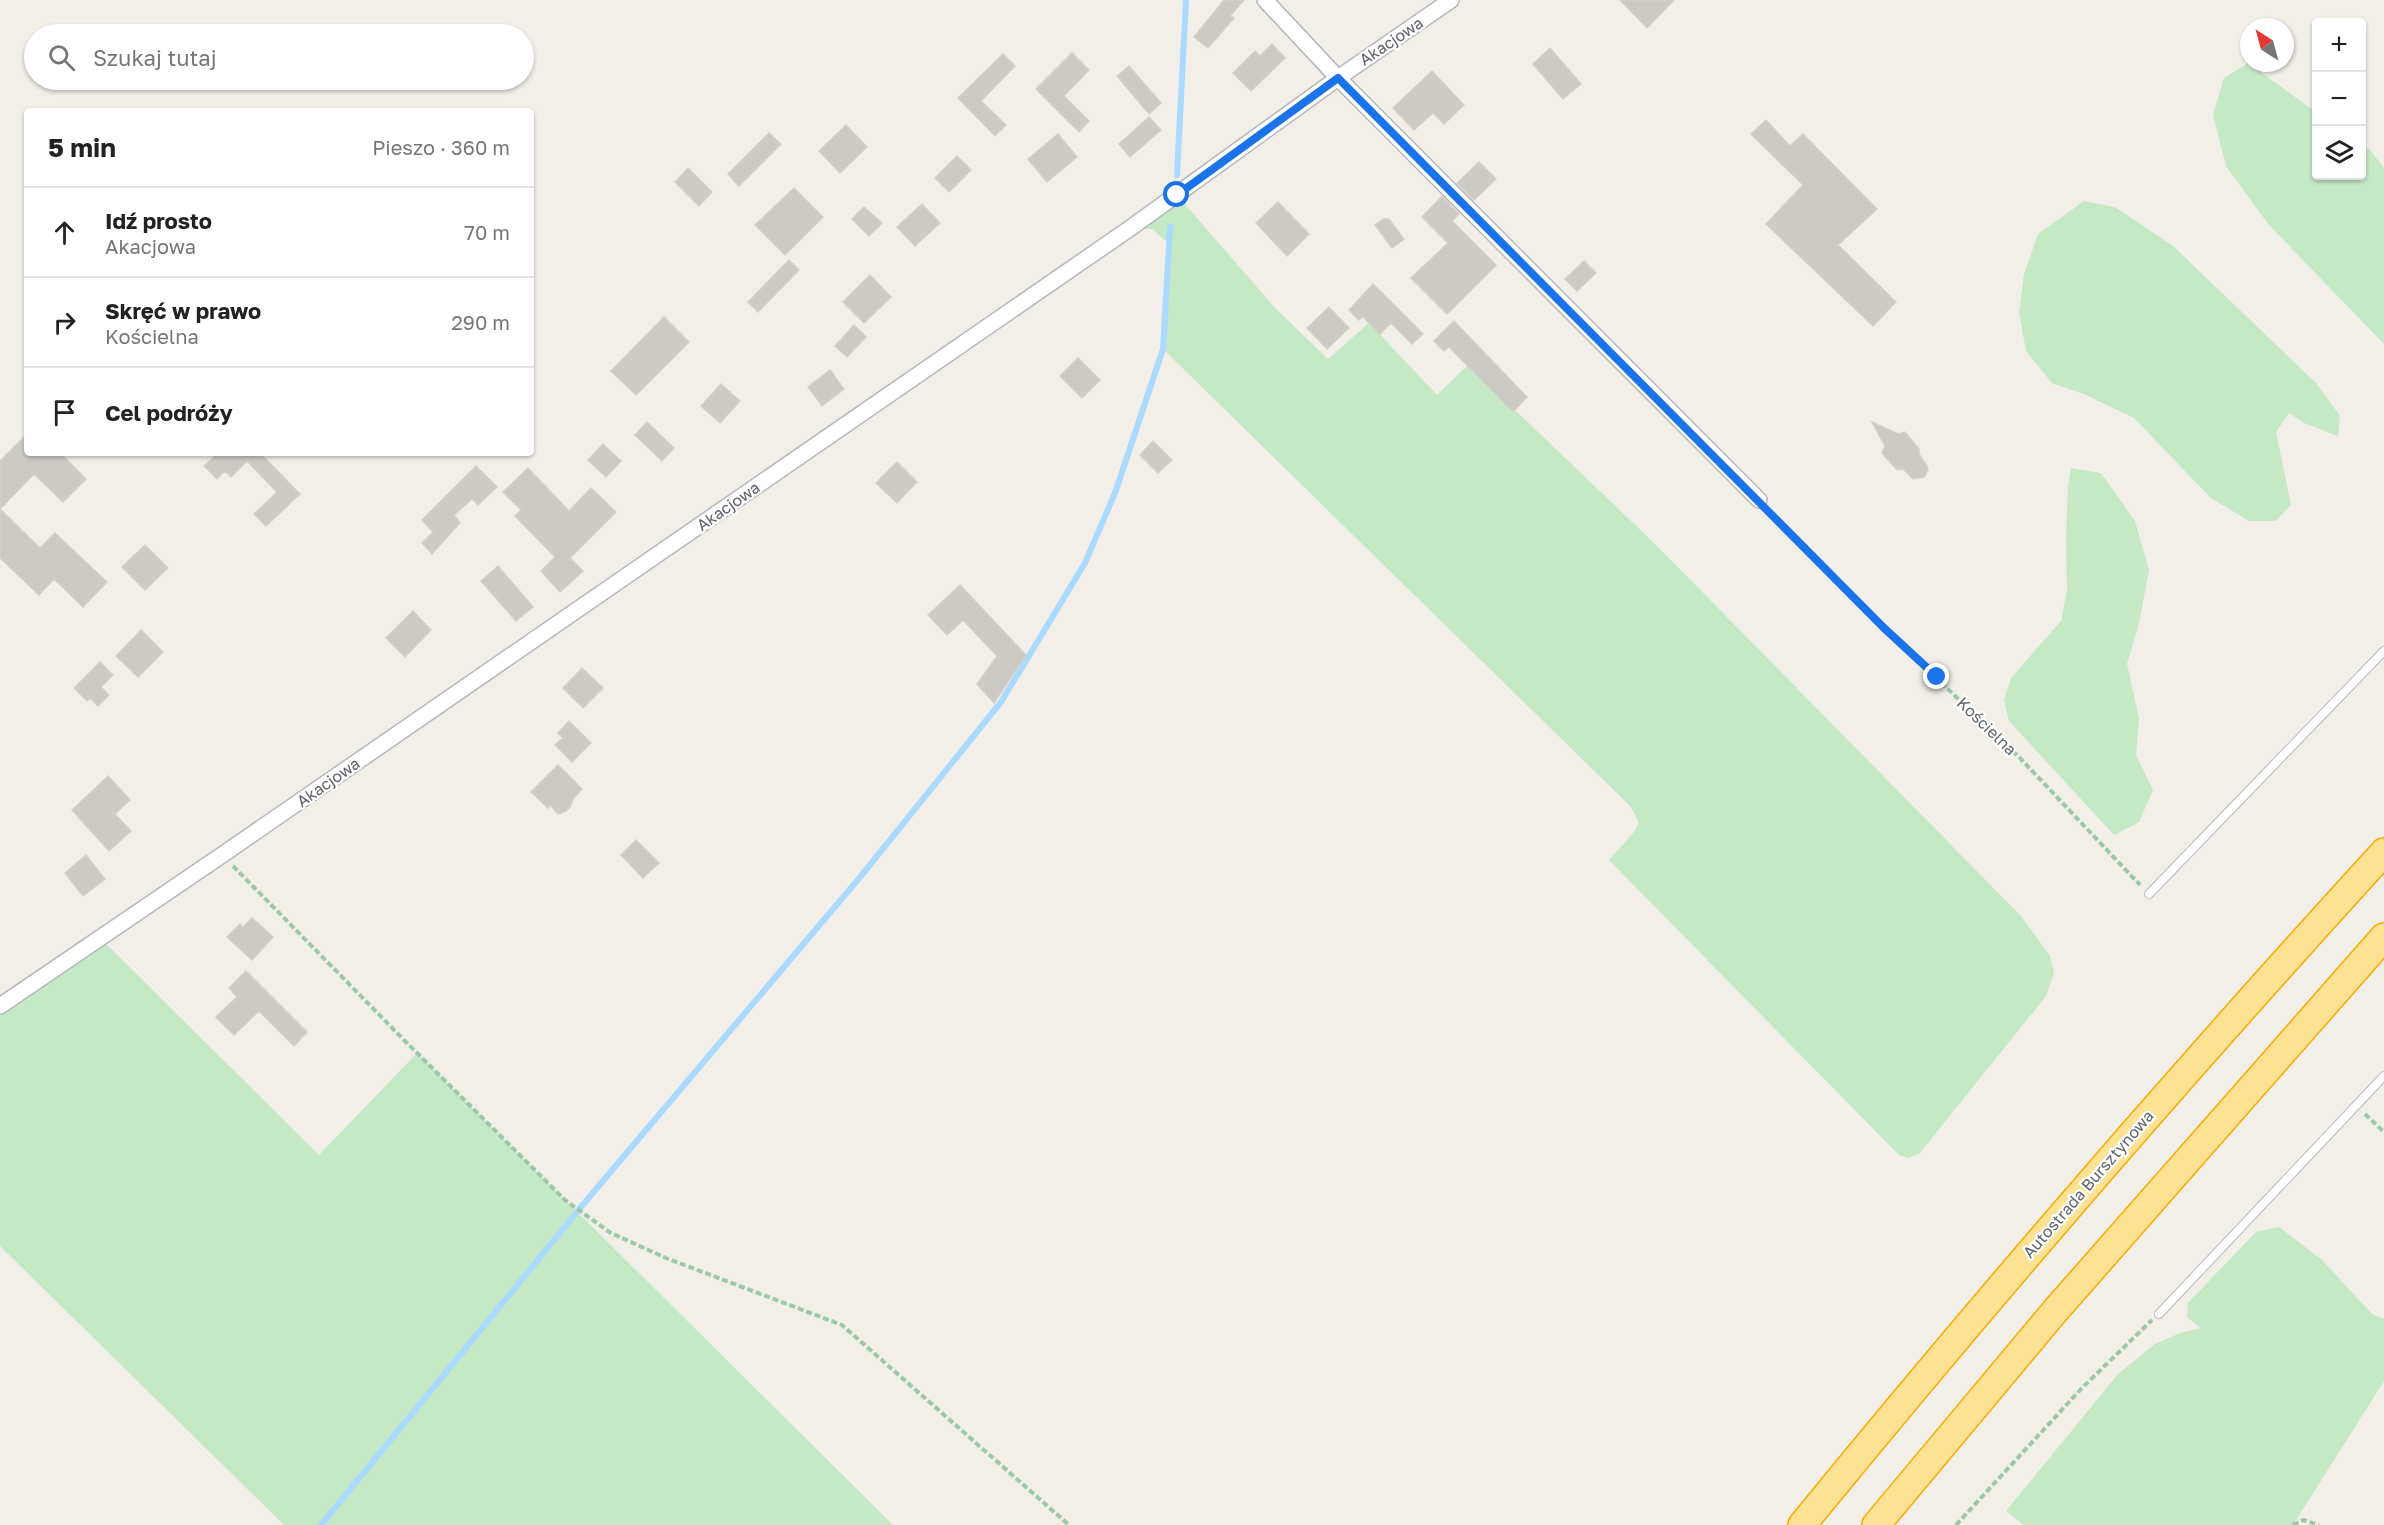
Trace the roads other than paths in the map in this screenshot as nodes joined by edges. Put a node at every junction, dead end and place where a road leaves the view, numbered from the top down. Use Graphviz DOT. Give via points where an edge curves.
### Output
graph roads {
  1 [pos="1264,0"];
  2 [pos="1451,0"];
  3 [pos="1338,78"];
  4 [pos="1759,500"];
  5 [pos="2384,651"];
  6 [pos="2384,852"];
  7 [pos="2149,894"];
  8 [pos="2384,937"];
  9 [pos="0,1006"];
  10 [pos="2384,1076"];
  11 [pos="2158,1314"];
  12 [pos="1802,1525"];
  13 [pos="1876,1525"];
  1 -- 3 [label="street"];
  2 -- 3 [label="street, Akacjowa"];
  3 -- 4 [label="street"];
  3 -- 9 [label="street, Akacjowa" via="1129,229"];
  5 -- 7 [label="lane"];
  6 -- 12 [label="highway, Autostrada Bursztynowa" via="2152,1109"];
  8 -- 13 [label="highway" via="2055,1311"];
  10 -- 11 [label="lane"];
}
